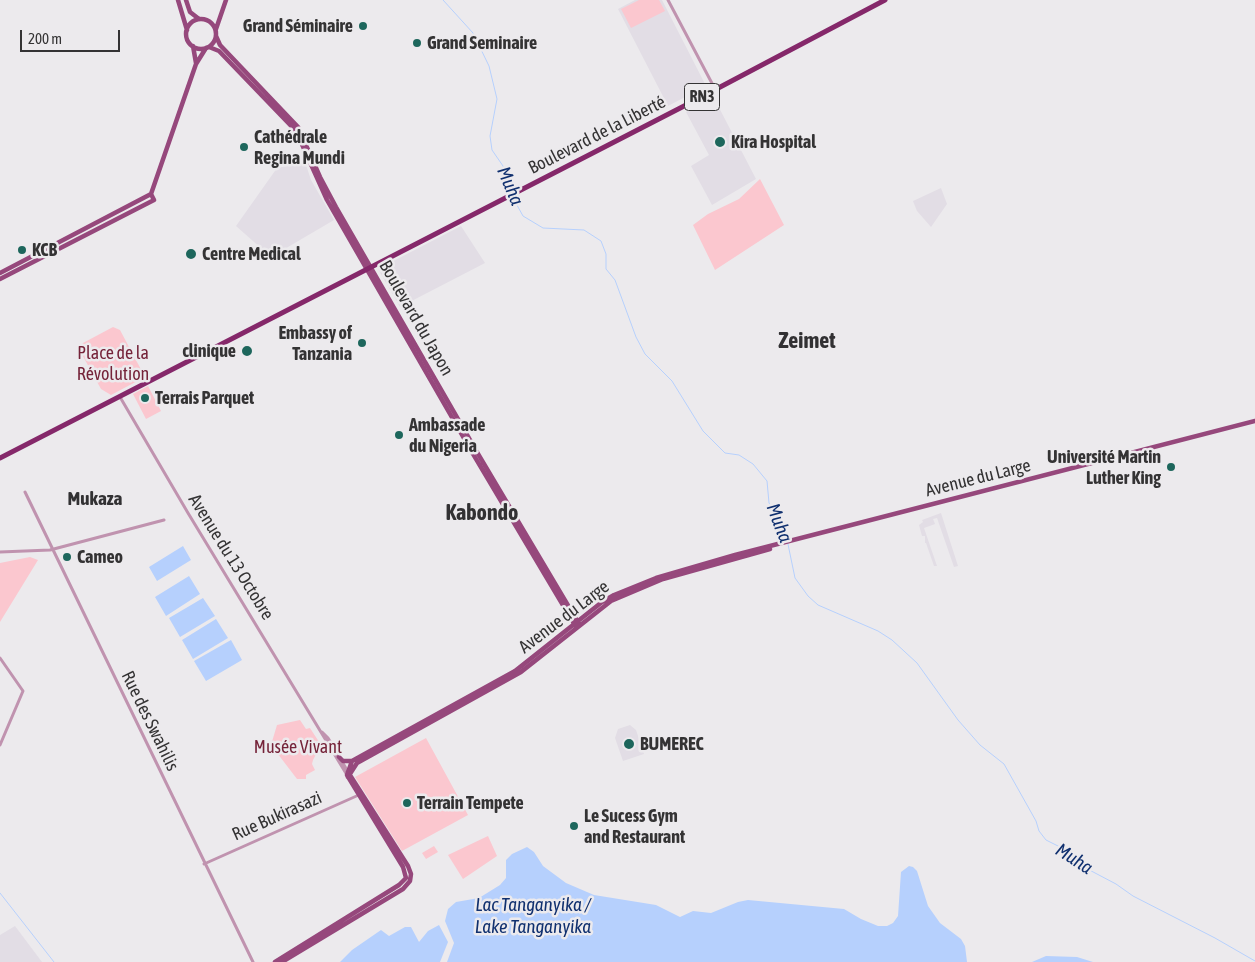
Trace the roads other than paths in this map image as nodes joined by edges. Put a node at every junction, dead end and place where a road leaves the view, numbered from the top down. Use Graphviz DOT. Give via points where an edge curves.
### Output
graph roads {
  1 [pos="178,0"];
  2 [pos="186,0"];
  3 [pos="226,0"];
  4 [pos="668,0"];
  5 [pos="885,0"];
  6 [pos="219,15"];
  7 [pos="199,19"];
  8 [pos="208,21"];
  9 [pos="187,31"];
  10 [pos="216,34"];
  11 [pos="193,46"];
  12 [pos="207,47"];
  13 [pos="196,64"];
  14 [pos="251,80"];
  15 [pos="716,90"];
  16 [pos="151,194"];
  17 [pos="369,268"];
  18 [pos="0,273"];
  19 [pos="0,279"];
  20 [pos="120,396"];
  21 [pos="1255,421"];
  22 [pos="0,458"];
  23 [pos="25,492"];
  24 [pos="164,520"];
  25 [pos="53,548"];
  26 [pos="0,552"];
  27 [pos="577,624"];
  28 [pos="0,658"];
  29 [pos="321,731"];
  30 [pos="0,745"];
  31 [pos="370,754"];
  32 [pos="339,757"];
  33 [pos="352,761"];
  34 [pos="348,774"];
  35 [pos="360,794"];
  36 [pos="204,864"];
  37 [pos="311,941"];
  38 [pos="253,962"];
  39 [pos="275,962"];
  40 [pos="282,962"];
  1 -- 9 [label="main road"];
  2 -- 7 [label="main road" via="190,12"];
  3 -- 6 [label="main road"];
  4 -- 15 [label="street"];
  5 -- 15 [label="highway, Boulevard de la Liberté / RN3"];
  6 -- 8 [label="main road"];
  6 -- 10 [label="main road"];
  7 -- 8 [label="main road"];
  7 -- 9 [label="main road" via="190,24"];
  8 -- 10 [label="main road"];
  9 -- 11 [label="main road"];
  10 -- 12 [label="main road"];
  10 -- 14 [label="main road, Boulevard du Japon" via="220,45"];
  11 -- 12 [label="main road"];
  11 -- 13 [label="main road"];
  12 -- 13 [label="main road"];
  12 -- 14 [label="main road, Boulevard du Japon" via="219,51"];
  13 -- 16 [label="main road"];
  14 -- 17 [label="main road, Boulevard du Japon" via="296,131 325,192"];
  15 -- 17 [label="highway, Boulevard de la Liberté / RN3"];
  16 -- 18 [label="main road"];
  16 -- 19 [label="main road" via="154,200"];
  17 -- 20 [label="highway, Boulevard de la Liberté / RN3"];
  17 -- 27 [label="main road, Boulevard du Japon"];
  20 -- 22 [label="highway, RN3"];
  20 -- 29 [label="street, Avenue du 13 Octobre"];
  21 -- 27 [label="main road, Avenue du Large" via="824,532 663,579 611,601"];
  23 -- 25 [label="street, Rue des Swahilis"];
  24 -- 25 [label="street"];
  25 -- 26 [label="street"];
  25 -- 36 [label="street, Rue des Swahilis"];
  27 -- 31 [label="main road, Avenue du Large" via="502,679"];
  28 -- 30 [label="street" via="23,691"];
  29 -- 32 [label="street"];
  29 -- 34 [label="street"];
  31 -- 33 [label="main road, Avenue du Large"];
  31 -- 34 [label="main road, Avenue du Large"];
  32 -- 33 [label="main road" via="343,761"];
  32 -- 34 [label="street"];
  33 -- 34 [label="main road"];
  34 -- 35 [label="main road"];
  35 -- 36 [label="street, Rue Bukirasazi"];
  35 -- 37 [label="main road" via="403,867 406,878"];
  36 -- 38 [label="street, Rue des Swahilis"];
  37 -- 39 [label="main road"];
  37 -- 40 [label="main road"];
}
